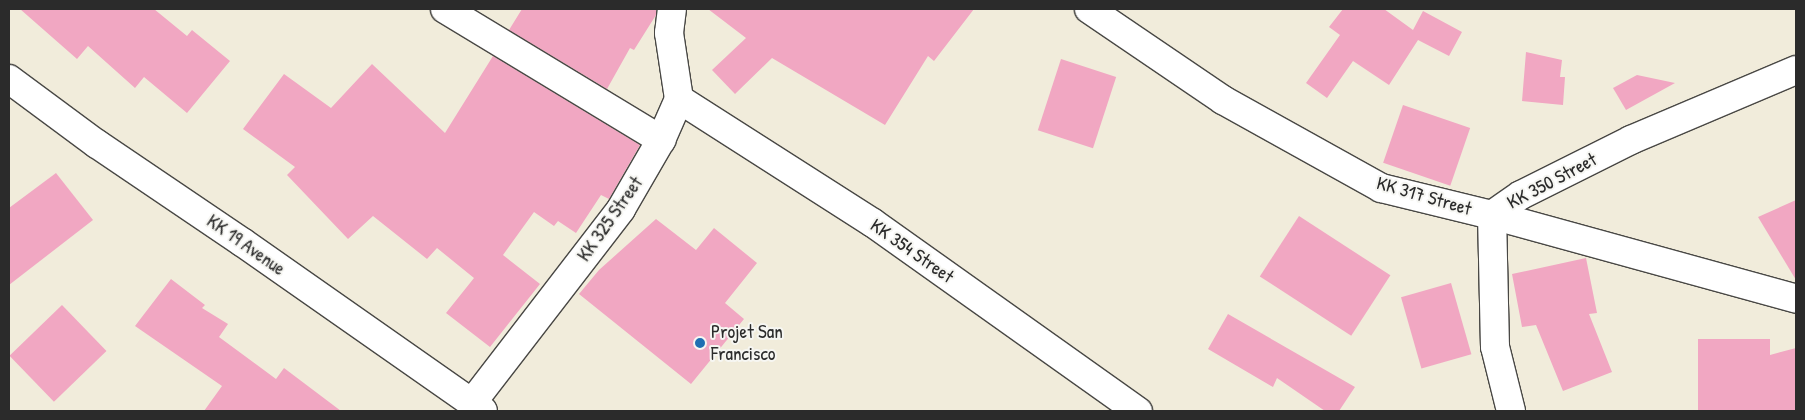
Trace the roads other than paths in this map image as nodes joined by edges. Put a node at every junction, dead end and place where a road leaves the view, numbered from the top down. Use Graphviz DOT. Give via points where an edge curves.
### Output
graph roads {
  1 [pos="445,9"];
  2 [pos="672,9"];
  3 [pos="1089,9"];
  4 [pos="1796,70"];
  5 [pos="9,79"];
  6 [pos="679,99"];
  7 [pos="661,140"];
  8 [pos="1492,215"];
  9 [pos="1796,300"];
  10 [pos="477,408"];
  11 [pos="1138,411"];
  12 [pos="1511,411"];
  1 -- 7 [label="street"];
  2 -- 6 [label="street" via="669,33"];
  3 -- 8 [label="street, KK 317 Street" via="1223,100 1381,188"];
  4 -- 8 [label="street, KK 350 Street" via="1631,140 1521,195"];
  5 -- 10 [label="street, KK 19 Avenue" via="97,144"];
  6 -- 7 [label="street, KK 325 Street"];
  6 -- 11 [label="street, KK 354 Street" via="873,223"];
  7 -- 10 [label="street, KK 325 Street" via="621,209"];
  8 -- 9 [label="street, KK 317 Street"];
  8 -- 12 [label="street, KK 350 Street" via="1495,347"];
}
